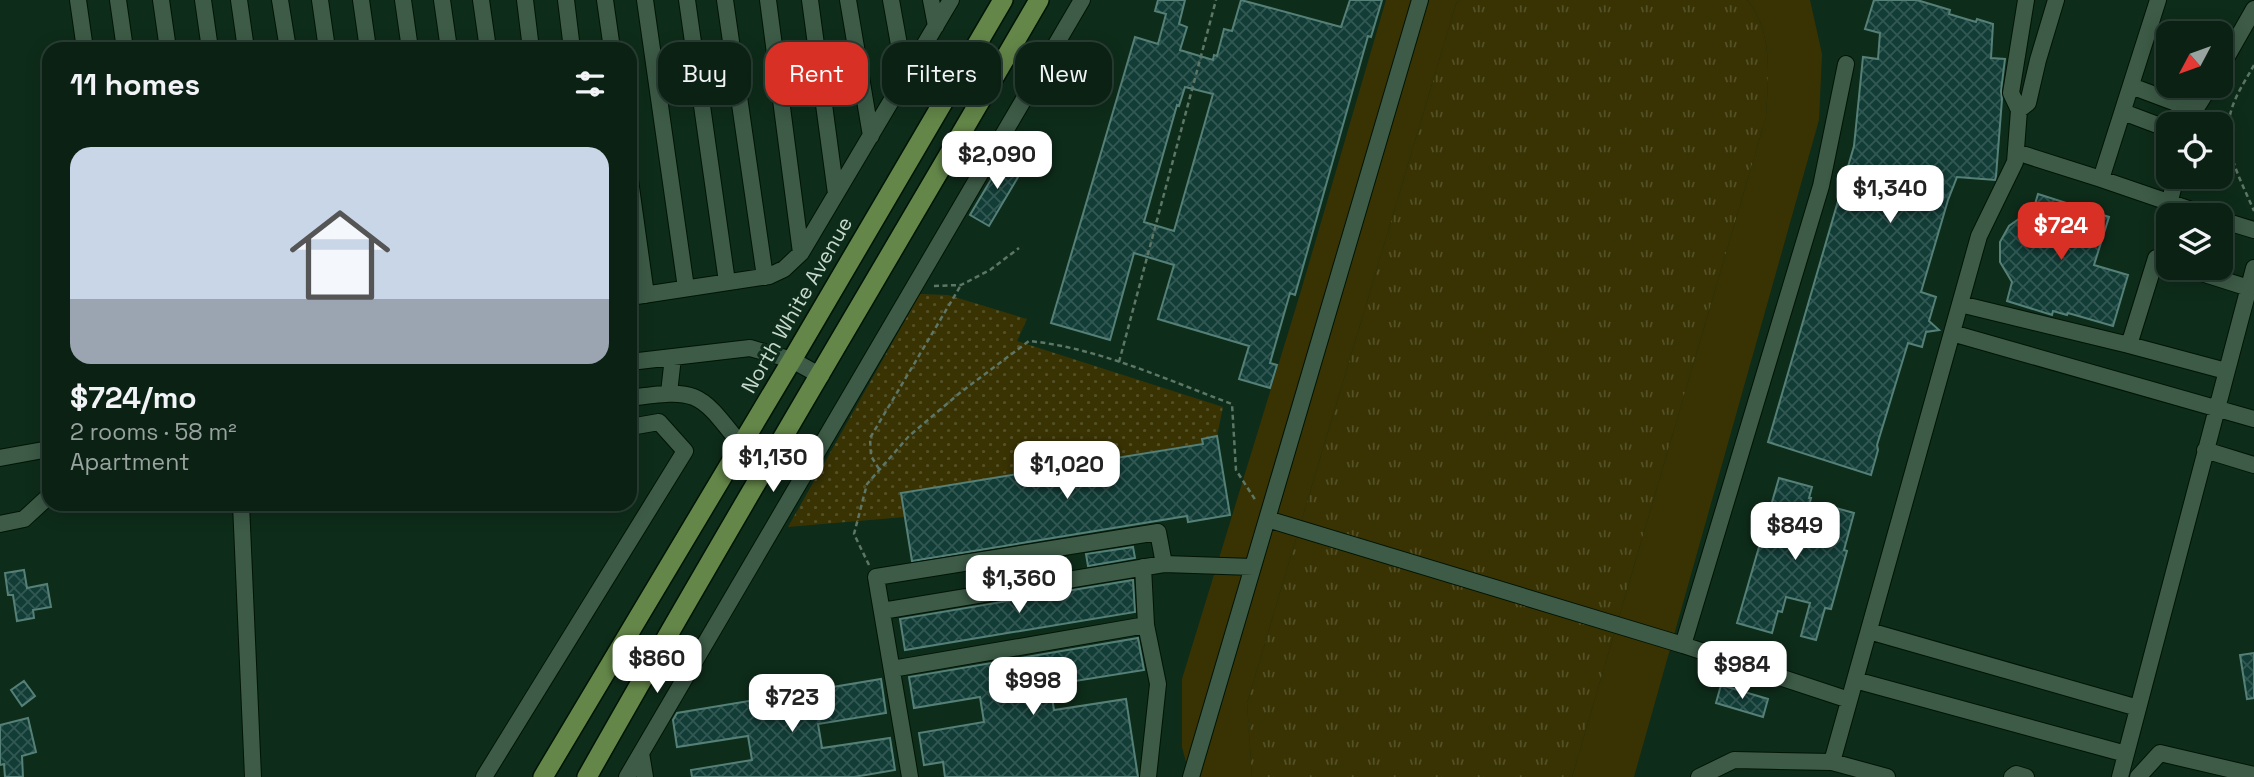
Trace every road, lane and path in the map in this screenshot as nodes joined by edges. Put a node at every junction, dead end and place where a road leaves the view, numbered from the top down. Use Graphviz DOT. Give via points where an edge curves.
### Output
graph roads {
  1 [pos="78,0"];
  2 [pos="118,0"];
  3 [pos="161,0"];
  4 [pos="203,0"];
  5 [pos="239,0"];
  6 [pos="280,0"];
  7 [pos="320,0"];
  8 [pos="361,0"];
  9 [pos="403,0"];
  10 [pos="442,0"];
  11 [pos="481,0"];
  12 [pos="524,0"];
  13 [pos="566,0"];
  14 [pos="606,0"];
  15 [pos="645,0"];
  16 [pos="687,0"];
  17 [pos="725,0"];
  18 [pos="768,0"];
  19 [pos="810,0"];
  20 [pos="848,0"];
  21 [pos="891,0"];
  22 [pos="930,0"];
  23 [pos="951,0"];
  24 [pos="1003,0"];
  25 [pos="1040,0"];
  26 [pos="1082,0"];
  27 [pos="1216,0"];
  28 [pos="1420,0"];
  29 [pos="2056,0"];
  30 [pos="2158,0"];
  31 [pos="2021,2"];
  32 [pos="2254,9"];
  33 [pos="936,26"];
  34 [pos="84,42"];
  35 [pos="124,42"];
  36 [pos="167,42"];
  37 [pos="209,42"];
  38 [pos="245,42"];
  39 [pos="287,42"];
  40 [pos="326,42"];
  41 [pos="367,42"];
  42 [pos="409,42"];
  43 [pos="448,42"];
  44 [pos="487,42"];
  45 [pos="530,42"];
  46 [pos="571,42"];
  47 [pos="611,42"];
  48 [pos="899,42"];
  49 [pos="926,42"];
  50 [pos="2233,46"];
  51 [pos="1846,64"];
  52 [pos="2254,65"];
  53 [pos="2132,86"];
  54 [pos="889,105"];
  55 [pos="2019,110"];
  56 [pos="2123,112"];
  57 [pos="2182,112"];
  58 [pos="2156,124"];
  59 [pos="871,136"];
  60 [pos="2016,152"];
  61 [pos="2101,178"];
  62 [pos="836,194"];
  63 [pos="2166,203"];
  64 [pos="2254,211"];
  65 [pos="2233,224"];
  66 [pos="2254,230"];
  67 [pos="1019,248"];
  68 [pos="801,253"];
  69 [pos="2156,258"];
  70 [pos="2254,268"];
  71 [pos="765,276"];
  72 [pos="2224,280"];
  73 [pos="727,282"];
  74 [pos="961,285"];
  75 [pos="686,288"];
  76 [pos="913,288"];
  77 [pos="2249,288"];
  78 [pos="638,296"];
  79 [pos="1960,304"];
  80 [pos="1952,333"];
  81 [pos="2129,345"];
  82 [pos="673,357"];
  83 [pos="792,360"];
  84 [pos="637,361"];
  85 [pos="1119,362"];
  86 [pos="2227,371"];
  87 [pos="821,376"];
  88 [pos="669,393"];
  89 [pos="637,397"];
  90 [pos="2217,408"];
  91 [pos="2254,419"];
  92 [pos="637,426"];
  93 [pos="741,445"];
  94 [pos="42,450"];
  95 [pos="2205,450"];
  96 [pos="0,458"];
  97 [pos="2254,465"];
  98 [pos="879,470"];
  99 [pos="42,502"];
  100 [pos="241,511"];
  101 [pos="1268,519"];
  102 [pos="0,524"];
  103 [pos="1164,564"];
  104 [pos="1143,567"];
  105 [pos="1253,567"];
  106 [pos="876,577"];
  107 [pos="882,611"];
  108 [pos="1146,625"];
  109 [pos="1869,631"];
  110 [pos="1683,645"];
  111 [pos="892,669"];
  112 [pos="1855,680"];
  113 [pos="1849,700"];
  114 [pos="2138,708"];
  115 [pos="640,753"];
  116 [pos="2126,754"];
  117 [pos="1832,762"];
  118 [pos="2254,775"];
  119 [pos="253,777"];
  120 [pos="484,777"];
  121 [pos="543,777"];
  122 [pos="587,777"];
  123 [pos="627,777"];
  124 [pos="645,777"];
  125 [pos="910,777"];
  126 [pos="1148,777"];
  127 [pos="1191,777"];
  128 [pos="1699,777"];
  129 [pos="1887,777"];
  130 [pos="2012,777"];
  131 [pos="2026,777"];
  132 [pos="2120,777"];
  133 [pos="2138,777"];
  1 -- 34 [label="street"];
  2 -- 35 [label="street"];
  3 -- 36 [label="street"];
  4 -- 37 [label="street"];
  5 -- 38 [label="street"];
  6 -- 39 [label="street"];
  7 -- 40 [label="street"];
  8 -- 41 [label="street"];
  9 -- 42 [label="street"];
  10 -- 43 [label="street"];
  11 -- 44 [label="street"];
  12 -- 45 [label="street"];
  13 -- 46 [label="street"];
  14 -- 47 [label="street"];
  15 -- 75 [label="street"];
  16 -- 73 [label="street"];
  17 -- 71 [label="street"];
  18 -- 68 [label="street"];
  19 -- 62 [label="street"];
  20 -- 59 [label="street"];
  21 -- 48 [label="street"];
  22 -- 33 [label="street"];
  23 -- 33 [label="street"];
  24 -- 83 [label="main road, North White Avenue"];
  25 -- 87 [label="main road"];
  26 -- 76 [label="street"];
  27 -- 85 [label="path"];
  28 -- 101 [label="street"];
  29 -- 55 [label="street" via="2028,103"];
  30 -- 53 [label="street"];
  31 -- 55 [label="street" via="2011,93"];
  32 -- 50 [label="street"];
  33 -- 49 [label="street"];
  51 -- 110 [label="street" via="1821,186"];
  52 -- 64 [label="path" via="2233,104 2226,136"];
  53 -- 56 [label="street"];
  53 -- 57 [label="street"];
  54 -- 59 [label="street"];
  55 -- 60 [label="street"];
  56 -- 58 [label="street"];
  56 -- 61 [label="street"];
  59 -- 62 [label="street"];
  60 -- 61 [label="street"];
  60 -- 79 [label="street" via="1979,236"];
  61 -- 63 [label="street"];
  62 -- 68 [label="street"];
  65 -- 66 [label="street"];
  67 -- 74 [label="path"];
  68 -- 71 [label="street" via="784,269"];
  69 -- 81 [label="street"];
  70 -- 77 [label="street"];
  71 -- 73 [label="street"];
  72 -- 77 [label="street"];
  73 -- 75 [label="street"];
  74 -- 76 [label="path"];
  74 -- 98 [label="path" via="870,438 871,456"];
  75 -- 78 [label="street"];
  76 -- 115 [label="street"];
  77 -- 86 [label="street"];
  79 -- 80 [label="street"];
  79 -- 81 [label="street"];
  80 -- 90 [label="street"];
  80 -- 109 [label="street"];
  81 -- 86 [label="street"];
  82 -- 83 [label="street" via="750,348"];
  82 -- 84 [label="street"];
  82 -- 88 [label="street"];
  83 -- 87 [label="street"];
  83 -- 93 [label="main road, North White Avenue"];
  85 -- 98 [label="path" via="1029,341 920,427"];
  85 -- 101 [label="path" via="1232,404 1236,470"];
  86 -- 90 [label="street"];
  87 -- 122 [label="main road" via="706,566"];
  88 -- 89 [label="street"];
  88 -- 93 [label="street" via="688,393 704,401"];
  90 -- 91 [label="street"];
  90 -- 95 [label="street"];
  92 -- 120 [label="street" via="659,422 685,451"];
  93 -- 121 [label="main road, North White Avenue"];
  94 -- 96 [label="street"];
  95 -- 97 [label="street"];
  95 -- 114 [label="street"];
  98 -- 106 [label="path" via="867,484 854,534"];
  99 -- 102 [label="street" via="24,519"];
  100 -- 119 [label="street"];
  101 -- 105 [label="street"];
  101 -- 110 [label="street"];
  103 -- 104 [label="street"];
  103 -- 105 [label="street"];
  103 -- 106 [label="street" via="1158,532"];
  104 -- 107 [label="street"];
  104 -- 108 [label="street"];
  105 -- 127 [label="street"];
  106 -- 107 [label="street"];
  107 -- 111 [label="street"];
  108 -- 111 [label="street"];
  108 -- 126 [label="street" via="1158,684"];
  109 -- 112 [label="street"];
  109 -- 114 [label="street"];
  110 -- 113 [label="street"];
  111 -- 125 [label="street"];
  112 -- 113 [label="street"];
  112 -- 116 [label="street"];
  113 -- 117 [label="street"];
  114 -- 116 [label="street"];
  115 -- 123 [label="street"];
  115 -- 124 [label="street"];
  116 -- 132 [label="street"];
  117 -- 128 [label="street" via="1734,760"];
  117 -- 129 [label="street"];
  118 -- 133 [label="street" via="2160,753"];
  130 -- 131 [label="street"];
}
